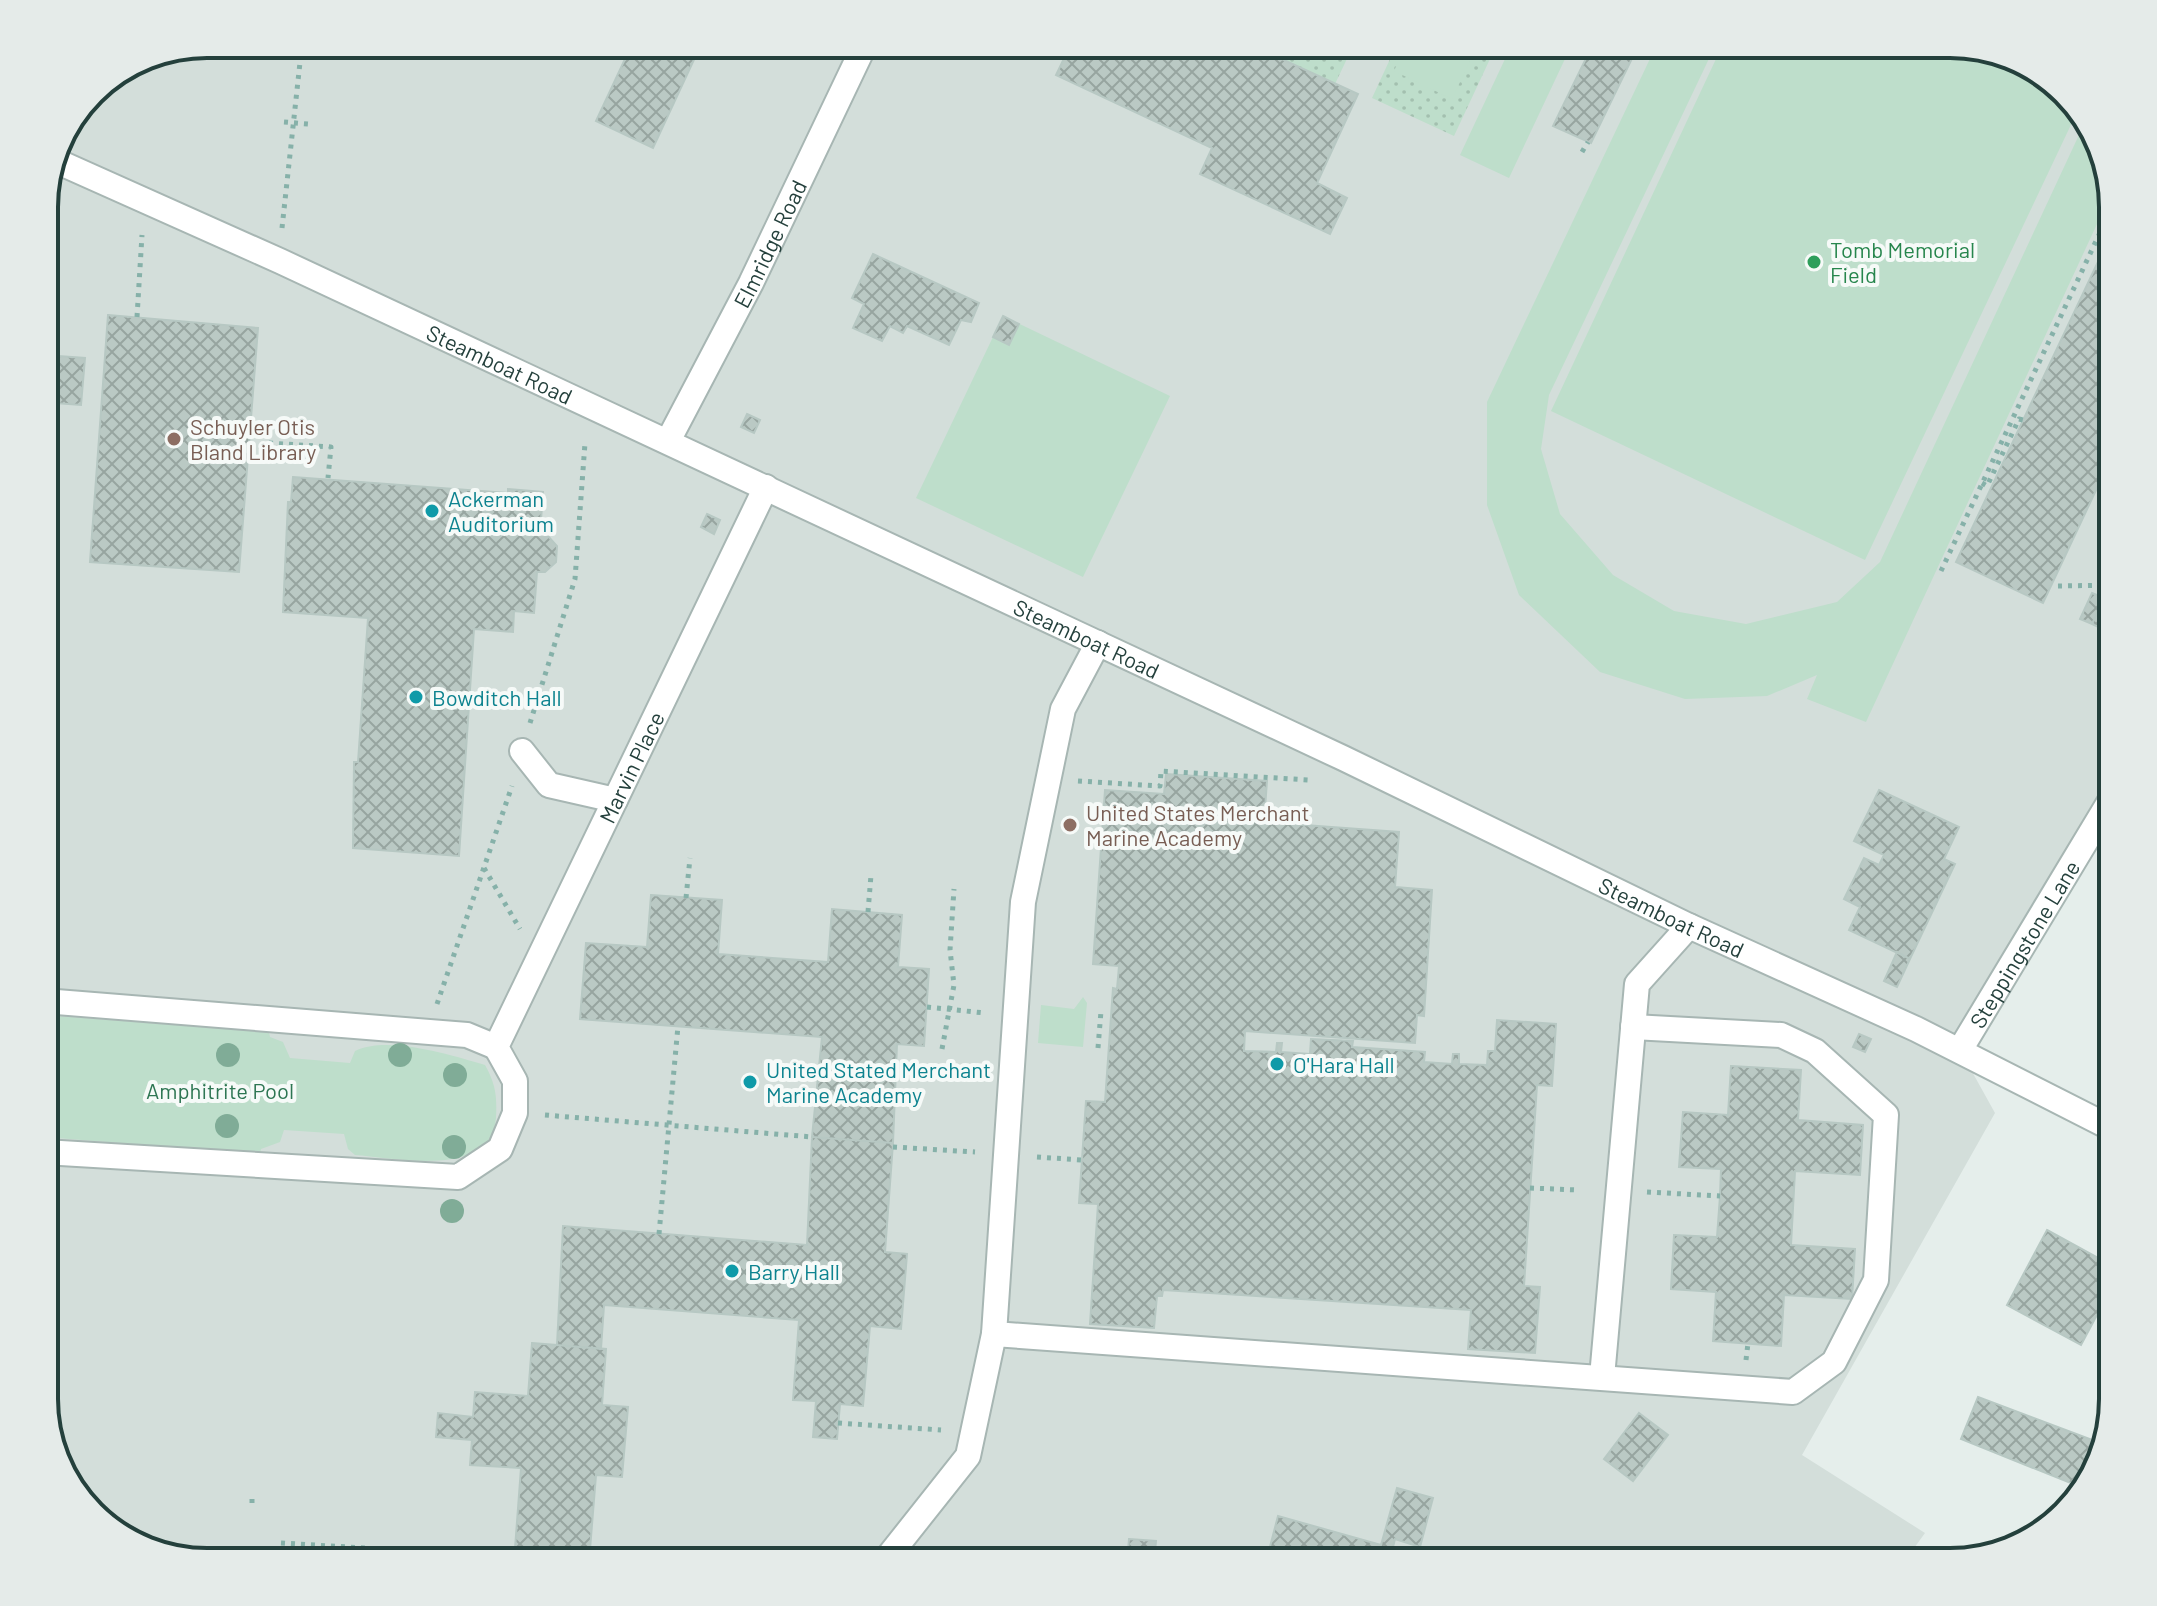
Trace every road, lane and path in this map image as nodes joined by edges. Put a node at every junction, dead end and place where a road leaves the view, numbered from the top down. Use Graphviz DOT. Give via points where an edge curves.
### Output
graph roads {
  1 [pos="301,58"];
  2 [pos="858,58"];
  3 [pos="284,122"];
  4 [pos="294,123"];
  5 [pos="308,124"];
  6 [pos="1588,142"];
  7 [pos="1582,152"];
  8 [pos="64,165"];
  9 [pos="142,235"];
  10 [pos="2099,235"];
  11 [pos="280,261"];
  12 [pos="137,317"];
  13 [pos="2023,420"];
  14 [pos="668,441"];
  15 [pos="269,443"];
  16 [pos="328,478"];
  17 [pos="1982,483"];
  18 [pos="766,487"];
  19 [pos="1941,571"];
  20 [pos="2099,585"];
  21 [pos="2058,586"];
  22 [pos="1098,643"];
  23 [pos="522,751"];
  24 [pos="1315,780"];
  25 [pos="1077,781"];
  26 [pos="615,800"];
  27 [pos="2099,819"];
  28 [pos="690,858"];
  29 [pos="484,868"];
  30 [pos="871,875"];
  31 [pos="954,889"];
  32 [pos="686,898"];
  33 [pos="868,912"];
  34 [pos="1689,926"];
  35 [pos="538,960"];
  36 [pos="58,1002"];
  37 [pos="927,1007"];
  38 [pos="948,1010"];
  39 [pos="1101,1011"];
  40 [pos="1016,1015"];
  41 [pos="678,1026"];
  42 [pos="1633,1027"];
  43 [pos="496,1047"];
  44 [pos="1098,1048"];
  45 [pos="942,1049"];
  46 [pos="1960,1050"];
  47 [pos="209,1090"];
  48 [pos="287,1094"];
  49 [pos="515,1113"];
  50 [pos="2099,1122"];
  51 [pos="669,1126"];
  52 [pos="812,1137"];
  53 [pos="893,1147"];
  54 [pos="58,1153"];
  55 [pos="1006,1154"];
  56 [pos="1082,1160"];
  57 [pos="1530,1188"];
  58 [pos="1579,1190"];
  59 [pos="1618,1190"];
  60 [pos="1720,1196"];
  61 [pos="659,1234"];
  62 [pos="994,1334"];
  63 [pos="1602,1377"];
  64 [pos="838,1423"];
  65 [pos="973,1432"];
  66 [pos="252,1493"];
  67 [pos="252,1503"];
  68 [pos="281,1543"];
  69 [pos="367,1548"];
  70 [pos="895,1548"];
  1 -- 4 [label="path"];
  2 -- 14 [label="street, Elmridge Road" via="751,283"];
  3 -- 4 [label="path"];
  4 -- 5 [label="path"];
  4 -- 11 [label="path"];
  6 -- 7 [label="path"];
  8 -- 11 [label="street, Steamboat Road"];
  9 -- 12 [label="path"];
  10 -- 17 [label="path"];
  11 -- 14 [label="street, Steamboat Road"];
  13 -- 17 [label="path" via="1987,486"];
  14 -- 18 [label="street, Steamboat Road"];
  15 -- 16 [label="path" via="331,447"];
  17 -- 19 [label="path"];
  18 -- 22 [label="street, Steamboat Road"];
  18 -- 26 [label="street, Marvin Place"];
  20 -- 21 [label="path"];
  22 -- 34 [label="street, Steamboat Road"];
  22 -- 40 [label="street" via="1063,709 1023,902"];
  23 -- 26 [label="street" via="549,785"];
  24 -- 25 [label="path" via="1161,771 1160,786"];
  26 -- 35 [label="street, Marvin Place"];
  27 -- 46 [label="street, Steppingstone Lane"];
  28 -- 32 [label="path"];
  29 -- 35 [label="path"];
  30 -- 33 [label="path"];
  31 -- 38 [label="path" via="954,985"];
  34 -- 42 [label="street" via="1637,984"];
  34 -- 46 [label="street, Steamboat Road"];
  35 -- 43 [label="street, Marvin Place"];
  36 -- 43 [label="street" via="467,1035"];
  37 -- 38 [label="path"];
  38 -- 40 [label="path"];
  38 -- 45 [label="path"];
  39 -- 44 [label="path"];
  40 -- 55 [label="street"];
  41 -- 51 [label="path"];
  42 -- 59 [label="street"];
  42 -- 63 [label="street" via="1781,1035 1815,1051 1886,1115 1876,1280 1834,1362 1793,1392"];
  43 -- 49 [label="street" via="515,1081"];
  46 -- 50 [label="street, Steamboat Road"];
  47 -- 48 [label="path"];
  49 -- 51 [label="path"];
  49 -- 54 [label="street" via="500,1149 458,1177"];
  51 -- 52 [label="path"];
  51 -- 61 [label="path"];
  53 -- 55 [label="path"];
  55 -- 56 [label="path"];
  55 -- 62 [label="street"];
  57 -- 58 [label="path"];
  59 -- 60 [label="path"];
  59 -- 63 [label="street"];
  62 -- 63 [label="street"];
  62 -- 65 [label="street"];
  64 -- 65 [label="path"];
  65 -- 70 [label="street" via="968,1456"];
  66 -- 67 [label="path"];
  68 -- 69 [label="path"];
}
